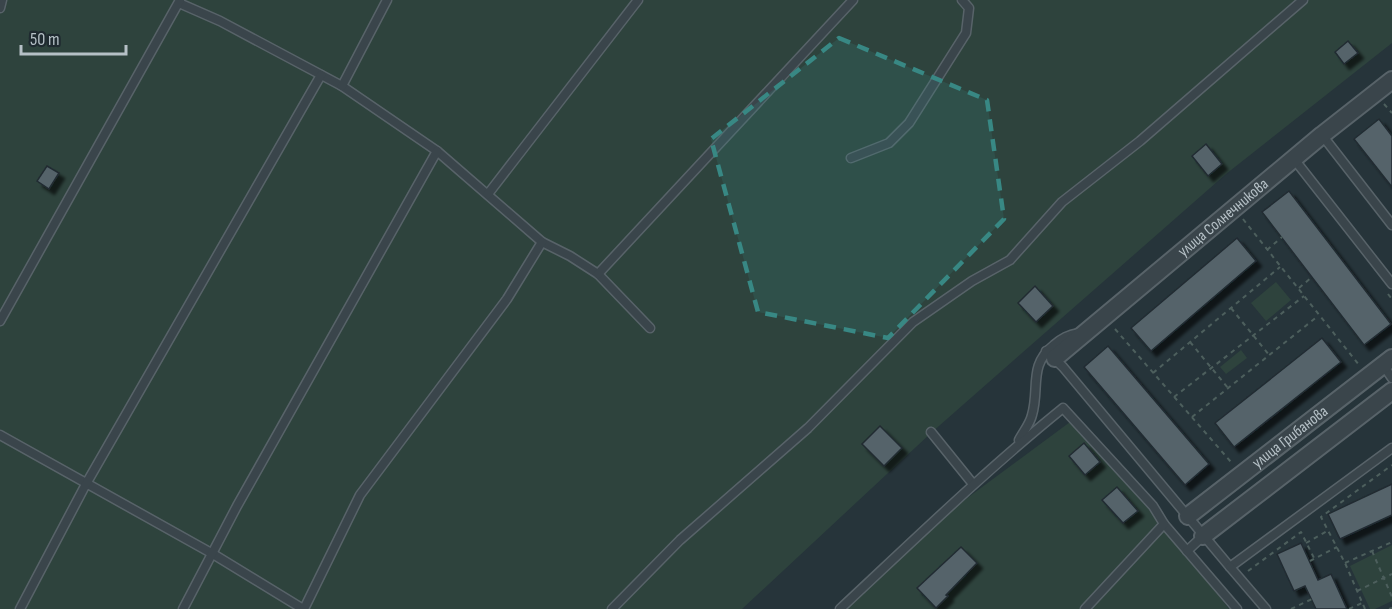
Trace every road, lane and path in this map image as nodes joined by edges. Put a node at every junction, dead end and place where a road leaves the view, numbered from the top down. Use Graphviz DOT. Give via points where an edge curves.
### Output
graph roads {
  1 [pos="2,0"];
  2 [pos="387,0"];
  3 [pos="638,0"];
  4 [pos="854,0"];
  5 [pos="962,0"];
  6 [pos="1302,0"];
  7 [pos="180,1"];
  8 [pos="0,8"];
  9 [pos="321,75"];
  10 [pos="1392,80"];
  11 [pos="342,86"];
  12 [pos="1384,104"];
  13 [pos="1392,114"];
  14 [pos="1322,135"];
  15 [pos="437,151"];
  16 [pos="852,158"];
  17 [pos="1294,159"];
  18 [pos="488,194"];
  19 [pos="1243,219"];
  20 [pos="1392,225"];
  21 [pos="1282,237"];
  22 [pos="542,242"];
  23 [pos="1267,249"];
  24 [pos="1281,266"];
  25 [pos="598,274"];
  26 [pos="1312,277"];
  27 [pos="1392,284"];
  28 [pos="1299,288"];
  29 [pos="1304,296"];
  30 [pos="1231,308"];
  31 [pos="1319,315"];
  32 [pos="0,321"];
  33 [pos="1113,327"];
  34 [pos="650,328"];
  35 [pos="1253,336"];
  36 [pos="1190,342"];
  37 [pos="1051,354"];
  38 [pos="1269,355"];
  39 [pos="1360,366"];
  40 [pos="1389,367"];
  41 [pos="1211,368"];
  42 [pos="1153,373"];
  43 [pos="1228,388"];
  44 [pos="1392,392"];
  45 [pos="1174,397"];
  46 [pos="1192,417"];
  47 [pos="931,432"];
  48 [pos="0,435"];
  49 [pos="1016,446"];
  50 [pos="1392,448"];
  51 [pos="1233,464"];
  52 [pos="1392,465"];
  53 [pos="86,484"];
  54 [pos="973,484"];
  55 [pos="1188,516"];
  56 [pos="1164,524"];
  57 [pos="1329,530"];
  58 [pos="1203,536"];
  59 [pos="1392,542"];
  60 [pos="1306,543"];
  61 [pos="1337,547"];
  62 [pos="1187,550"];
  63 [pos="1372,551"];
  64 [pos="213,554"];
  65 [pos="1314,558"];
  66 [pos="1310,561"];
  67 [pos="1345,563"];
  68 [pos="1230,567"];
  69 [pos="1251,568"];
  70 [pos="1392,574"];
  71 [pos="1384,578"];
  72 [pos="1357,591"];
  73 [pos="1392,597"];
  74 [pos="1312,599"];
  75 [pos="1362,603"];
  76 [pos="20,609"];
  77 [pos="183,609"];
  78 [pos="303,609"];
  79 [pos="612,609"];
  80 [pos="840,609"];
  81 [pos="1084,609"];
  82 [pos="1237,609"];
  83 [pos="1266,609"];
  84 [pos="1291,609"];
  85 [pos="1349,609"];
  86 [pos="1365,609"];
  1 -- 8 [label="lane"];
  2 -- 11 [label="lane"];
  3 -- 18 [label="lane"];
  4 -- 25 [label="lane"];
  5 -- 16 [label="lane" via="969,8 966,33 909,123 889,143"];
  6 -- 79 [label="lane" via="1140,141 1062,202 1010,260 913,322 808,428 681,540"];
  7 -- 9 [label="lane"];
  7 -- 32 [label="lane"];
  9 -- 11 [label="lane"];
  9 -- 53 [label="lane"];
  10 -- 14 [label="street, улица Солнечникова"];
  11 -- 15 [label="lane"];
  12 -- 13 [label="path"];
  14 -- 17 [label="street, улица Солнечникова"];
  14 -- 20 [label="lane"];
  15 -- 18 [label="lane"];
  15 -- 64 [label="lane"];
  17 -- 27 [label="lane"];
  17 -- 37 [label="street, улица Солнечникова" via="1085,332"];
  18 -- 22 [label="lane"];
  19 -- 23 [label="path"];
  21 -- 23 [label="path"];
  22 -- 25 [label="lane"];
  22 -- 78 [label="lane" via="507,299 360,495"];
  23 -- 24 [label="path"];
  24 -- 28 [label="path"];
  24 -- 30 [label="path"];
  25 -- 34 [label="lane"];
  26 -- 28 [label="path"];
  28 -- 29 [label="path"];
  29 -- 31 [label="path"];
  29 -- 35 [label="path"];
  30 -- 35 [label="path"];
  30 -- 36 [label="path"];
  31 -- 38 [label="path"];
  31 -- 39 [label="path"];
  33 -- 42 [label="path"];
  35 -- 38 [label="path"];
  35 -- 41 [label="path"];
  36 -- 41 [label="path"];
  36 -- 42 [label="path"];
  37 -- 49 [label="lane" via="1043,354 1036,374 1032,417"];
  37 -- 55 [label="lane"];
  38 -- 43 [label="path"];
  40 -- 55 [label="street, улица Грибанова"];
  41 -- 43 [label="path"];
  41 -- 45 [label="path"];
  42 -- 45 [label="path"];
  43 -- 46 [label="path"];
  44 -- 58 [label="street, улица Грибанова"];
  45 -- 46 [label="path"];
  46 -- 51 [label="path"];
  47 -- 54 [label="lane"];
  48 -- 53 [label="lane"];
  49 -- 54 [label="lane"];
  49 -- 56 [label="lane" via="1063,408 1153,506"];
  50 -- 68 [label="lane"];
  52 -- 57 [label="path" via="1321,517"];
  53 -- 64 [label="lane"];
  53 -- 76 [label="lane"];
  54 -- 80 [label="lane"];
  55 -- 58 [label="lane"];
  56 -- 62 [label="lane"];
  56 -- 81 [label="lane"];
  57 -- 60 [label="path"];
  57 -- 61 [label="path"];
  58 -- 62 [label="lane"];
  58 -- 68 [label="lane"];
  59 -- 63 [label="path"];
  60 -- 65 [label="path"];
  60 -- 69 [label="path" via="1301,532"];
  61 -- 65 [label="path"];
  61 -- 67 [label="path"];
  62 -- 82 [label="lane"];
  63 -- 67 [label="path"];
  63 -- 71 [label="path"];
  64 -- 77 [label="lane"];
  64 -- 78 [label="lane"];
  65 -- 66 [label="path"];
  67 -- 72 [label="path"];
  68 -- 83 [label="lane"];
  70 -- 71 [label="path"];
  71 -- 72 [label="path"];
  71 -- 73 [label="path"];
  72 -- 75 [label="path"];
  74 -- 84 [label="path"];
  75 -- 85 [label="path"];
  75 -- 86 [label="path"];
}
